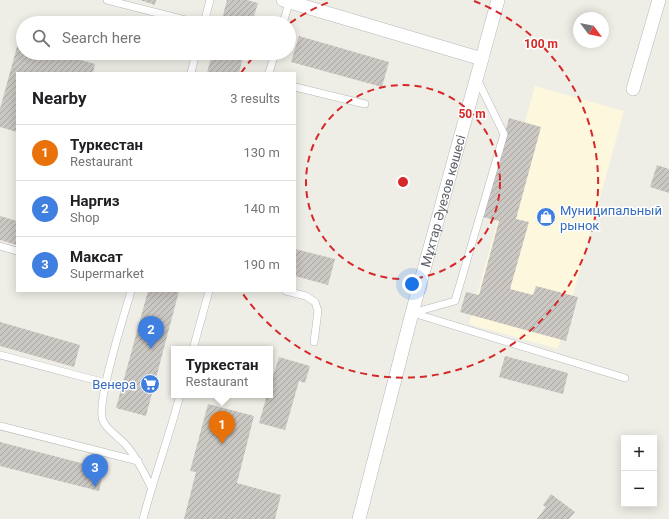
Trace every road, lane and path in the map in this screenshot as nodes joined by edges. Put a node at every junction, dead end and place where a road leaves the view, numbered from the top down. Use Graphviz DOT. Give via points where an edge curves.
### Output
graph roads {
  1 [pos="107,0"];
  2 [pos="210,0"];
  3 [pos="498,0"];
  4 [pos="659,0"];
  5 [pos="287,1"];
  6 [pos="170,16"];
  7 [pos="206,16"];
  8 [pos="284,16"];
  9 [pos="482,59"];
  10 [pos="194,60"];
  11 [pos="273,60"];
  12 [pos="191,72"];
  13 [pos="269,72"];
  14 [pos="476,79"];
  15 [pos="296,87"];
  16 [pos="633,89"];
  17 [pos="365,104"];
  18 [pos="0,246"];
  19 [pos="16,251"];
  20 [pos="132,292"];
  21 [pos="209,292"];
  22 [pos="290,292"];
  23 [pos="412,313"];
  24 [pos="314,342"];
  25 [pos="194,346"];
  26 [pos="0,355"];
  27 [pos="625,378"];
  28 [pos="106,383"];
  29 [pos="179,398"];
  30 [pos="0,426"];
  31 [pos="138,461"];
  32 [pos="151,486"];
  33 [pos="143,519"];
  34 [pos="359,519"];
  1 -- 6 [label="lane"];
  2 -- 7 [label="lane"];
  3 -- 9 [label="street, Мұхтар Әуезов көшесі"];
  4 -- 16 [label="street"];
  5 -- 8 [label="lane"];
  5 -- 9 [label="street"];
  9 -- 14 [label="street, Мұхтар Әуезов көшесі"];
  10 -- 12 [label="lane"];
  11 -- 13 [label="lane"];
  14 -- 23 [label="street, Мұхтар Әуезов көшесі"];
  14 -- 23 [label="lane" via="504,134 455,301"];
  15 -- 17 [label="lane"];
  18 -- 19 [label="lane"];
  20 -- 28 [label="lane"];
  21 -- 25 [label="lane"];
  22 -- 24 [label="lane" via="306,296 316,302 318,311"];
  23 -- 27 [label="lane"];
  23 -- 34 [label="street, Мұхтар Әуезов көшесі"];
  26 -- 28 [label="lane"];
  28 -- 31 [label="lane" via="102,402 103,422"];
  29 -- 32 [label="lane" via="170,434"];
  30 -- 31 [label="lane"];
  31 -- 32 [label="lane"];
  32 -- 33 [label="lane"];
}
